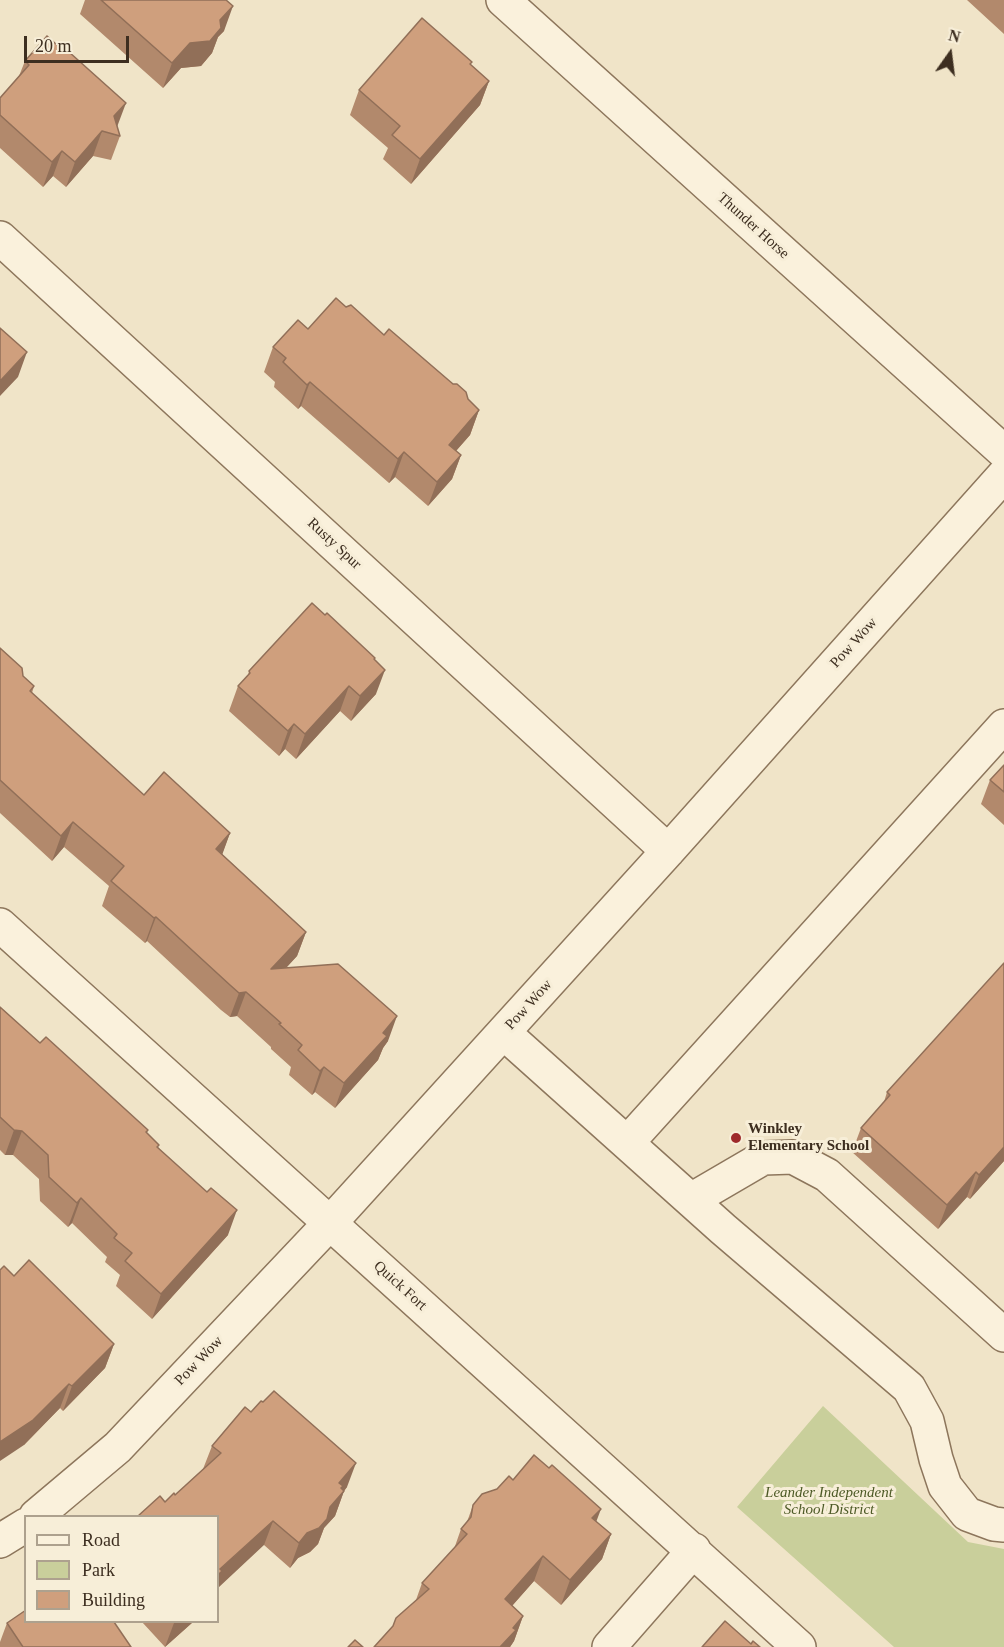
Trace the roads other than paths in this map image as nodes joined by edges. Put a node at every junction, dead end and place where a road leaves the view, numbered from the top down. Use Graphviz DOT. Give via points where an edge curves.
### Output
graph roads {
  1 [pos="503,0"];
  2 [pos="0,238"];
  3 [pos="1004,453"];
  4 [pos="1004,475"];
  5 [pos="1004,726"];
  6 [pos="668,851"];
  7 [pos="0,925"];
  8 [pos="504,1033"];
  9 [pos="627,1143"];
  10 [pos="691,1200"];
  11 [pos="330,1223"];
  12 [pos="1004,1335"];
  13 [pos="37,1515"];
  14 [pos="1004,1525"];
  15 [pos="24,1526"];
  16 [pos="0,1541"];
  17 [pos="694,1550"];
  18 [pos="609,1647"];
  19 [pos="799,1647"];
  1 -- 3 [label="street, Thunder Horse"];
  2 -- 6 [label="street, Rusty Spur"];
  4 -- 6 [label="street, Pow Wow"];
  5 -- 9 [label="street"];
  6 -- 8 [label="street, Pow Wow"];
  7 -- 11 [label="street, Quick Fort"];
  8 -- 9 [label="street"];
  8 -- 11 [label="street, Pow Wow"];
  9 -- 10 [label="street"];
  10 -- 12 [label="street" via="762,1158 793,1157 827,1175"];
  10 -- 14 [label="street" via="909,1388 927,1421 945,1486 967,1514"];
  11 -- 13 [label="street, Pow Wow" via="118,1446"];
  11 -- 17 [label="street, Quick Fort"];
  15 -- 16 [label="street"];
  17 -- 18 [label="street"];
  17 -- 19 [label="street, Quick Fort"];
}
